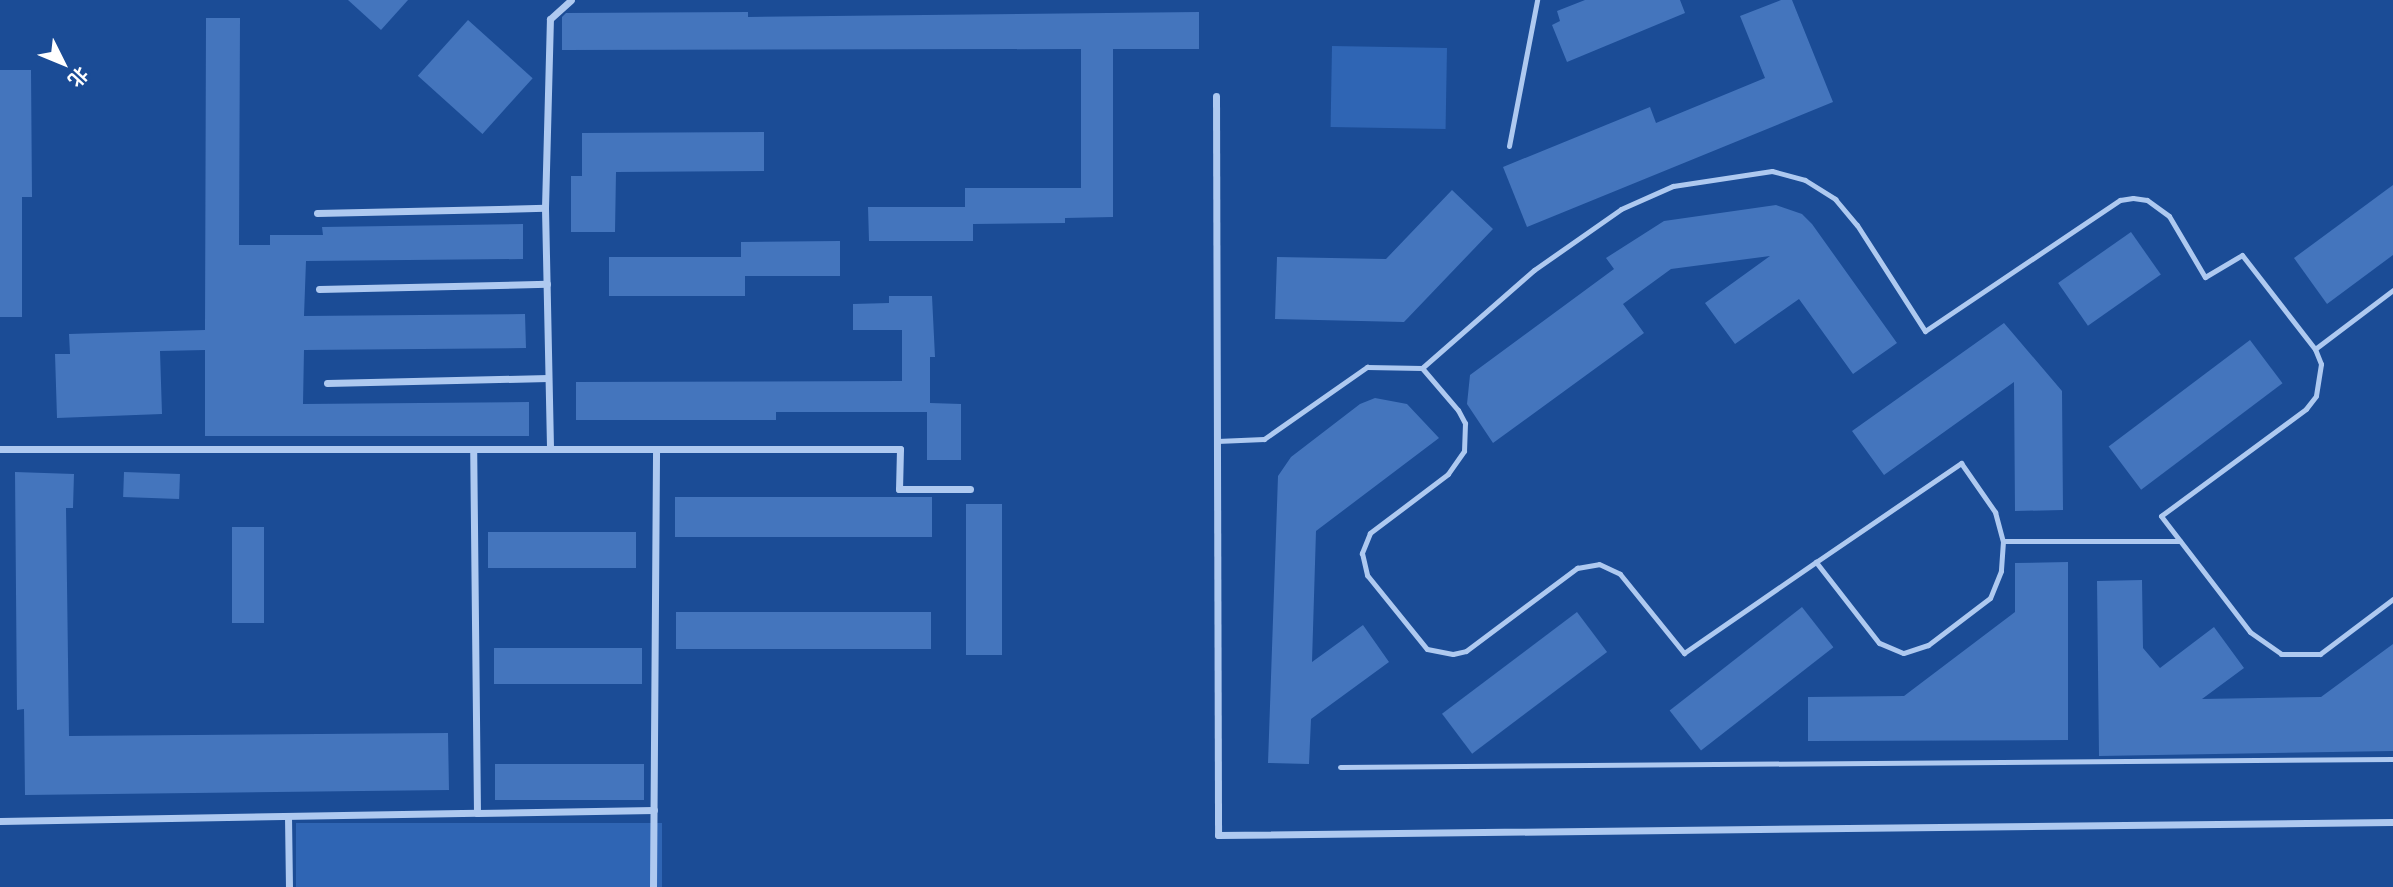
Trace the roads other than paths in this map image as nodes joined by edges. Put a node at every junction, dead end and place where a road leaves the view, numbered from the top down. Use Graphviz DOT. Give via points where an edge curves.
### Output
graph roads {
  1 [pos="571,0"];
  2 [pos="1537,0"];
  3 [pos="1216,96"];
  4 [pos="1509,146"];
  5 [pos="545,208"];
  6 [pos="317,213"];
  7 [pos="547,284"];
  8 [pos="319,289"];
  9 [pos="2393,290"];
  10 [pos="2315,349"];
  11 [pos="1422,368"];
  12 [pos="548,378"];
  13 [pos="327,383"];
  14 [pos="1217,441"];
  15 [pos="0,449"];
  16 [pos="473,449"];
  17 [pos="550,449"];
  18 [pos="656,450"];
  19 [pos="970,489"];
  20 [pos="2003,541"];
  21 [pos="2180,541"];
  22 [pos="1816,562"];
  23 [pos="2393,599"];
  24 [pos="2393,760"];
  25 [pos="1340,767"];
  26 [pos="654,810"];
  27 [pos="477,813"];
  28 [pos="288,816"];
  29 [pos="0,821"];
  30 [pos="2393,822"];
  31 [pos="289,887"];
  32 [pos="653,887"];
  1 -- 5 [label="street" via="550,19"];
  2 -- 4 [label="lane"];
  3 -- 14 [label="street"];
  5 -- 6 [label="street"];
  5 -- 7 [label="street"];
  7 -- 8 [label="street"];
  7 -- 12 [label="street"];
  9 -- 10 [label="lane"];
  10 -- 11 [label="lane" via="2242,255 2206,277 2169,216 2147,200 2133,198 2120,200 1925,331 1835,198 1805,180 1772,171 1673,186 1621,209 1534,270"];
  10 -- 21 [label="lane" via="2321,381 2306,409 2161,516"];
  11 -- 14 [label="lane" via="1367,367 1264,439"];
  11 -- 22 [label="lane" via="1465,423 1464,451 1448,474 1370,533 1362,553 1367,575 1427,649 1453,654 1466,651 1577,568 1599,564 1620,574 1684,653"];
  12 -- 13 [label="street"];
  12 -- 17 [label="street"];
  14 -- 30 [label="street" via="1218,835"];
  15 -- 16 [label="street"];
  16 -- 17 [label="street"];
  16 -- 27 [label="street"];
  17 -- 18 [label="street"];
  18 -- 19 [label="street" via="900,449 899,489"];
  18 -- 26 [label="street"];
  20 -- 21 [label="lane"];
  20 -- 22 [label="lane" via="1995,512 1961,463"];
  20 -- 22 [label="lane" via="2001,570 1990,598 1928,645 1903,653 1879,643"];
  21 -- 23 [label="lane" via="2250,632 2281,654 2320,654"];
  24 -- 25 [label="lane"];
  26 -- 27 [label="street"];
  26 -- 32 [label="street"];
  27 -- 28 [label="street"];
  28 -- 29 [label="street"];
  28 -- 31 [label="street"];
}
